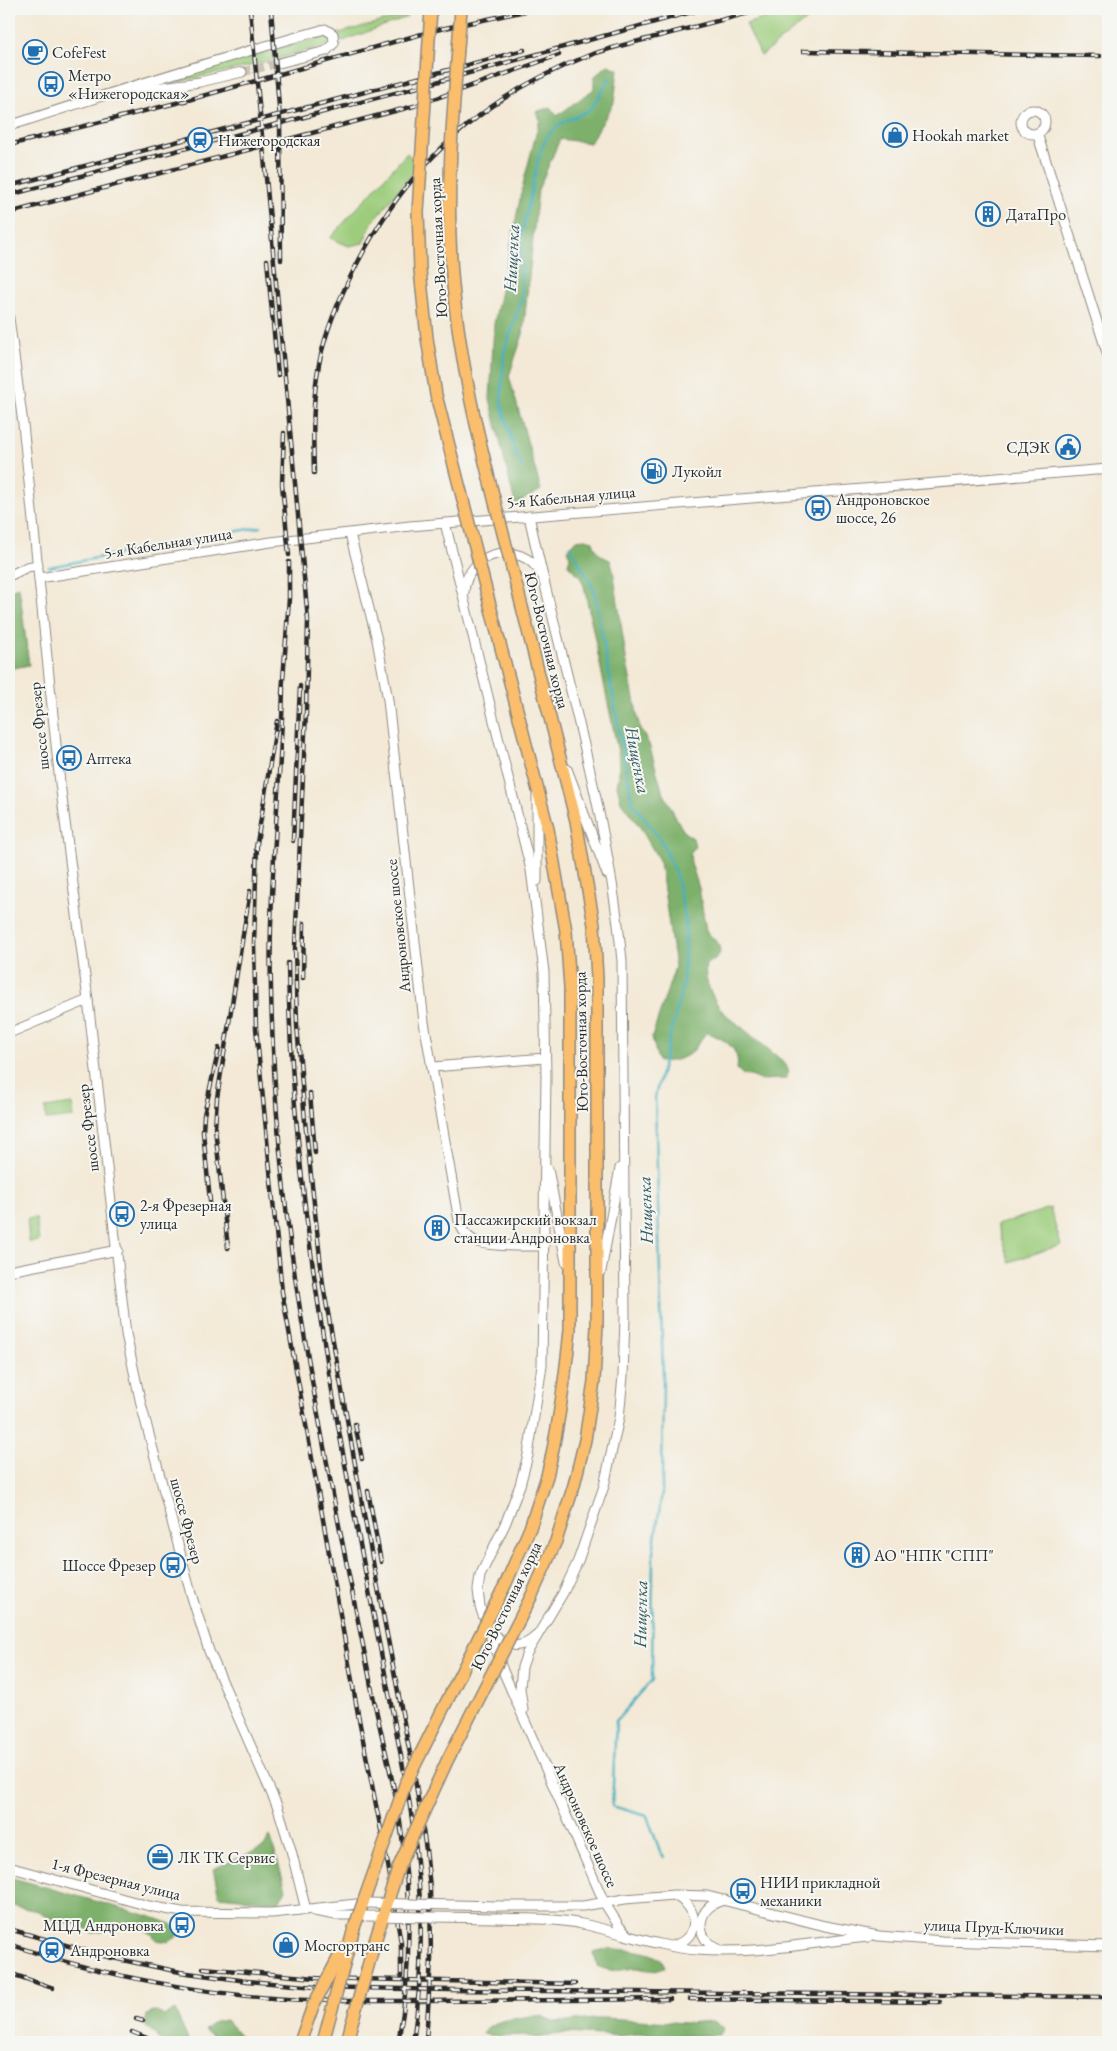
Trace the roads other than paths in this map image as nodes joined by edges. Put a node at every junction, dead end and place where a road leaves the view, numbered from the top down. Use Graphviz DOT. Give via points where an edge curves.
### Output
graph roads {
  1 [pos="431,9"];
  2 [pos="461,9"];
  3 [pos="279,63"];
  4 [pos="242,72"];
  5 [pos="117,93"];
  6 [pos="9,126"];
  7 [pos="1037,134"];
  8 [pos="9,318"];
  9 [pos="1108,356"];
  10 [pos="1108,469"];
  11 [pos="528,516"];
  12 [pos="444,523"];
  13 [pos="350,534"];
  14 [pos="38,565"];
  15 [pos="9,576"];
  16 [pos="39,578"];
  17 [pos="545,584"];
  18 [pos="465,604"];
  19 [pos="554,735"];
  20 [pos="536,781"];
  21 [pos="615,895"];
  22 [pos="538,911"];
  23 [pos="88,1000"];
  24 [pos="9,1033"];
  25 [pos="545,1058"];
  26 [pos="433,1067"];
  27 [pos="624,1148"];
  28 [pos="544,1152"];
  29 [pos="544,1246"];
  30 [pos="118,1250"];
  31 [pos="9,1271"];
  32 [pos="570,1276"];
  33 [pos="597,1289"];
  34 [pos="488,1628"];
  35 [pos="540,1632"];
  36 [pos="524,1721"];
  37 [pos="9,1867"];
  38 [pos="674,1895"];
  39 [pos="728,1900"];
  40 [pos="604,1902"];
  41 [pos="498,1906"];
  42 [pos="306,1910"];
  43 [pos="498,1918"];
  44 [pos="354,1928"];
  45 [pos="628,1936"];
  46 [pos="879,1936"];
  47 [pos="669,1946"];
  48 [pos="1108,1946"];
  49 [pos="724,1952"];
  50 [pos="300,2042"];
  51 [pos="322,2042"];
  52 [pos="348,2042"];
  1 -- 20 [label="main road, Юго-Восточная хорда, bridge" via="418,212 426,329 436,396"];
  2 -- 19 [label="main road, Юго-Восточная хорда, bridge" via="450,153 451,260 458,329 467,387"];
  3 -- 5 [label="street" via="326,51 334,43 333,34 325,30 204,63"];
  4 -- 5 [label="street" via="156,89"];
  5 -- 6 [label="street"];
  7 -- 9 [label="street"];
  8 -- 14 [label="street, шоссе Фрезер"];
  10 -- 11 [label="street, 5-я Кабельная улица"];
  11 -- 12 [label="street, 5-я Кабельная улица"];
  11 -- 17 [label="street"];
  12 -- 13 [label="street, 5-я Кабельная улица"];
  12 -- 18 [label="street"];
  13 -- 16 [label="street, 5-я Кабельная улица" via="271,542"];
  13 -- 26 [label="street, Андроновское шоссе" via="377,640 388,700 424,1022"];
  14 -- 15 [label="street"];
  14 -- 16 [label="street, шоссе Фрезер"];
  16 -- 23 [label="street, шоссе Фрезер" via="60,783"];
  17 -- 18 [label="street" via="534,565 523,557 495,554 482,560 468,576 464,589"];
  17 -- 21 [label="street"];
  18 -- 22 [label="street" via="531,870"];
  19 -- 21 [label="street"];
  19 -- 33 [label="main road, Юго-Восточная хорда" via="578,830 594,925 598,1038"];
  20 -- 22 [label="street"];
  20 -- 32 [label="main road, Юго-Восточная хорда" via="558,874 567,940 570,987"];
  21 -- 27 [label="street" via="622,961"];
  22 -- 25 [label="street" via="544,972"];
  23 -- 24 [label="street"];
  23 -- 30 [label="street, шоссе Фрезер"];
  25 -- 26 [label="street"];
  25 -- 28 [label="street"];
  26 -- 29 [label="street, Андроновское шоссе" via="462,1231 474,1242"];
  27 -- 33 [label="street"];
  27 -- 35 [label="street" via="625,1318 619,1418 604,1486 591,1526 563,1593"];
  28 -- 29 [label="street, Андроновское шоссе"];
  28 -- 32 [label="street"];
  29 -- 34 [label="street, Андроновское шоссе" via="542,1366 537,1408 520,1485 480,1576 480,1607"];
  30 -- 31 [label="street"];
  30 -- 42 [label="street, шоссе Фрезер" via="126,1334 191,1594 209,1651 278,1808"];
  32 -- 44 [label="main road, Юго-Восточная хорда, bridge" via="570,1330 557,1434 530,1528 405,1785"];
  33 -- 52 [label="main road, Юго-Восточная хорда, bridge" via="594,1381 585,1440 556,1541 399,1866"];
  34 -- 35 [label="street" via="499,1640 512,1646 526,1643"];
  34 -- 36 [label="street, Андроновское шоссе"];
  35 -- 36 [label="street" via="522,1667 520,1688"];
  36 -- 40 [label="street, Андроновское шоссе"];
  37 -- 42 [label="street, 1-я Фрезерная улица" via="176,1912"];
  38 -- 39 [label="street, улица Пруд-Ключики"];
  38 -- 40 [label="street, улица Пруд-Ключики"];
  38 -- 47 [label="street" via="689,1905 694,1924 683,1941"];
  39 -- 46 [label="street, улица Пруд-Ключики" via="825,1926"];
  39 -- 49 [label="street" via="707,1908 702,1922 704,1938"];
  40 -- 41 [label="street, улица Пруд-Ключики" via="583,1906"];
  40 -- 45 [label="street, Андроновское шоссе"];
  41 -- 42 [label="street, 1-я Фрезерная улица, bridge" via="366,1903"];
  42 -- 43 [label="street, 1-я Фрезерная улица, bridge" via="366,1916"];
  43 -- 45 [label="street, улица Пруд-Ключики" via="580,1923"];
  44 -- 50 [label="main road, bridge" via="313,2006"];
  44 -- 51 [label="main road, Юго-Восточная хорда, bridge"];
  45 -- 47 [label="street, улица Пруд-Ключики"];
  46 -- 48 [label="street, улица Пруд-Ключики"];
  46 -- 49 [label="street, улица Пруд-Ключики"];
  47 -- 49 [label="street, улица Пруд-Ключики"];
}
